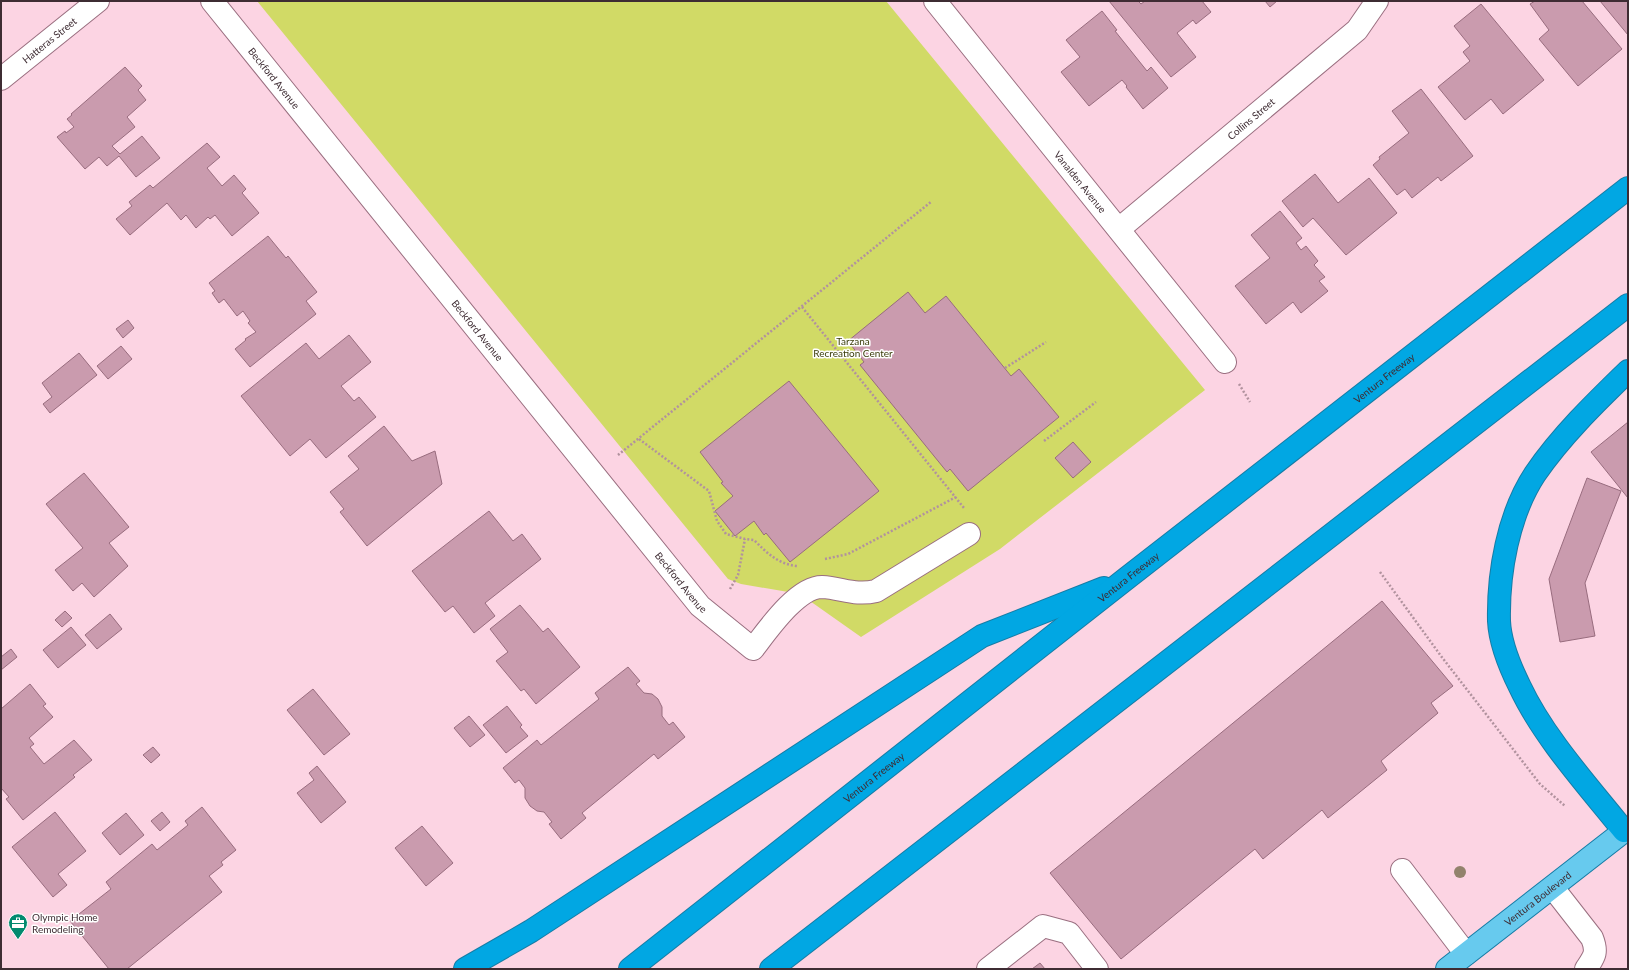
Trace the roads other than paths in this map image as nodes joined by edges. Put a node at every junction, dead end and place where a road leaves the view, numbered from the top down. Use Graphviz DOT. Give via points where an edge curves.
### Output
graph roads {
  1 [pos="98,1"];
  2 [pos="212,1"];
  3 [pos="935,1"];
  4 [pos="1377,1"];
  5 [pos="1,79"];
  6 [pos="1628,188"];
  7 [pos="1119,230"];
  8 [pos="1628,305"];
  9 [pos="1225,362"];
  10 [pos="1628,371"];
  11 [pos="969,534"];
  12 [pos="1127,578"];
  13 [pos="1627,832"];
  14 [pos="1402,870"];
  15 [pos="1552,888"];
  16 [pos="1466,954"];
  17 [pos="1594,965"];
  18 [pos="1449,968"];
  19 [pos="465,969"];
  20 [pos="630,969"];
  21 [pos="771,969"];
  22 [pos="988,969"];
  23 [pos="1097,969"];
  1 -- 5 [label="street, Hatteras Street"];
  2 -- 11 [label="street, Beckford Avenue" via="700,606 752,649 790,604 811,589 821,587 864,594 876,591"];
  3 -- 7 [label="street, Vanalden Avenue"];
  4 -- 7 [label="street, Collins Street" via="1357,30"];
  6 -- 12 [label="highway, Ventura Freeway"];
  7 -- 9 [label="street, Vanalden Avenue"];
  8 -- 21 [label="highway"];
  10 -- 13 [label="highway" via="1562,439 1534,475 1511,522 1501,574 1499,623 1509,663 1542,726"];
  12 -- 19 [label="highway" via="982,636 531,930"];
  12 -- 20 [label="highway, Ventura Freeway"];
  13 -- 15 [label="main road, Ventura Boulevard"];
  14 -- 16 [label="street"];
  15 -- 16 [label="main road, Ventura Boulevard"];
  15 -- 17 [label="street" via="1592,938 1596,948"];
  16 -- 18 [label="main road, Ventura Boulevard"];
  22 -- 23 [label="street" via="1043,926 1069,933"];
}
